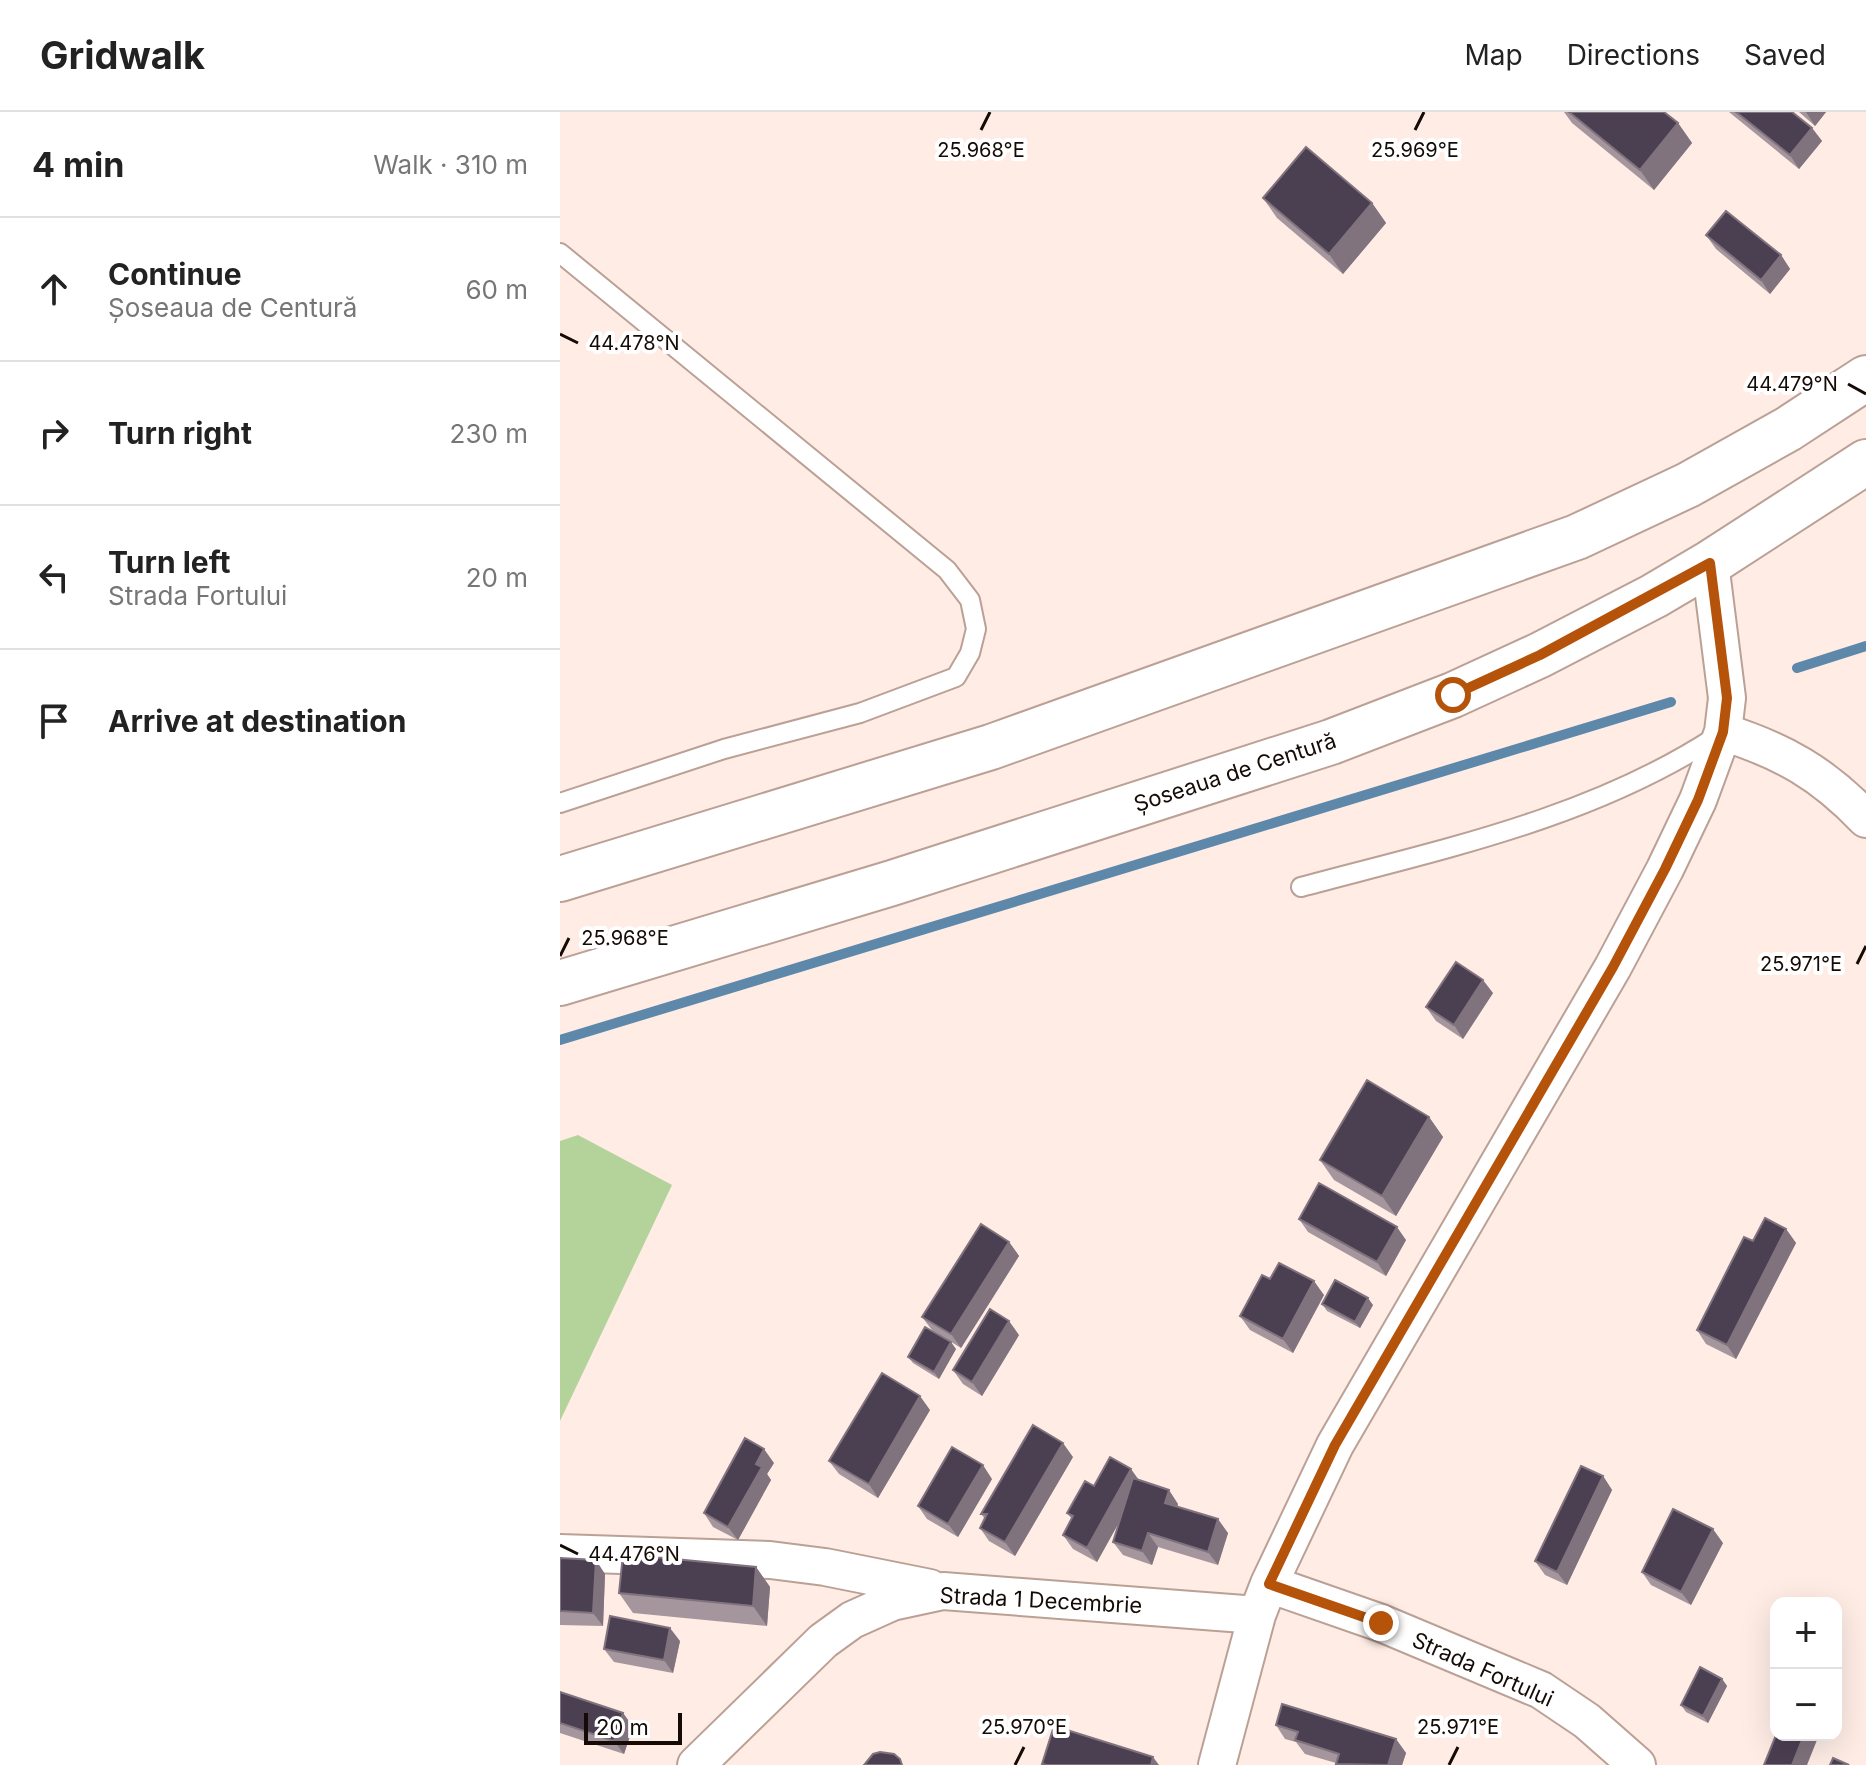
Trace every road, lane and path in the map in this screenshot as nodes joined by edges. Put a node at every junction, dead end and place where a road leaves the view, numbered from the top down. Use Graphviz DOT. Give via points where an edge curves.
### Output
graph roads {
  1 [pos="560,253"];
  2 [pos="1866,378"];
  3 [pos="1866,462"];
  4 [pos="1710,563"];
  5 [pos="1723,732"];
  6 [pos="560,803"];
  7 [pos="1866,819"];
  8 [pos="560,879"];
  9 [pos="1301,887"];
  10 [pos="560,983"];
  11 [pos="560,1553"];
  12 [pos="943,1591"];
  13 [pos="1263,1599"];
  14 [pos="696,1765"];
  15 [pos="1217,1765"];
  16 [pos="1637,1765"];
  1 -- 6 [label="lane" via="947,570 970,600 976,629 956,677 860,713 724,749"];
  2 -- 8 [label="main road" via="1688,485 1577,537 991,747"];
  3 -- 4 [label="main road, Șoseaua de Centură"];
  4 -- 5 [label="street" via="1727,698"];
  4 -- 10 [label="main road, Șoseaua de Centură" via="1540,655 1331,742"];
  5 -- 7 [label="street" via="1803,765"];
  5 -- 9 [label="lane" via="1675,764 1530,823"];
  5 -- 13 [label="street" via="1665,869 1335,1445"];
  11 -- 12 [label="street" via="770,1560"];
  12 -- 13 [label="street, Strada 1 Decembrie"];
  12 -- 14 [label="street, Strada 1 Decembrie" via="892,1602 852,1620 823,1641"];
  13 -- 15 [label="street"];
  13 -- 16 [label="street, Strada Fortului" via="1381,1623 1541,1690"];
}
